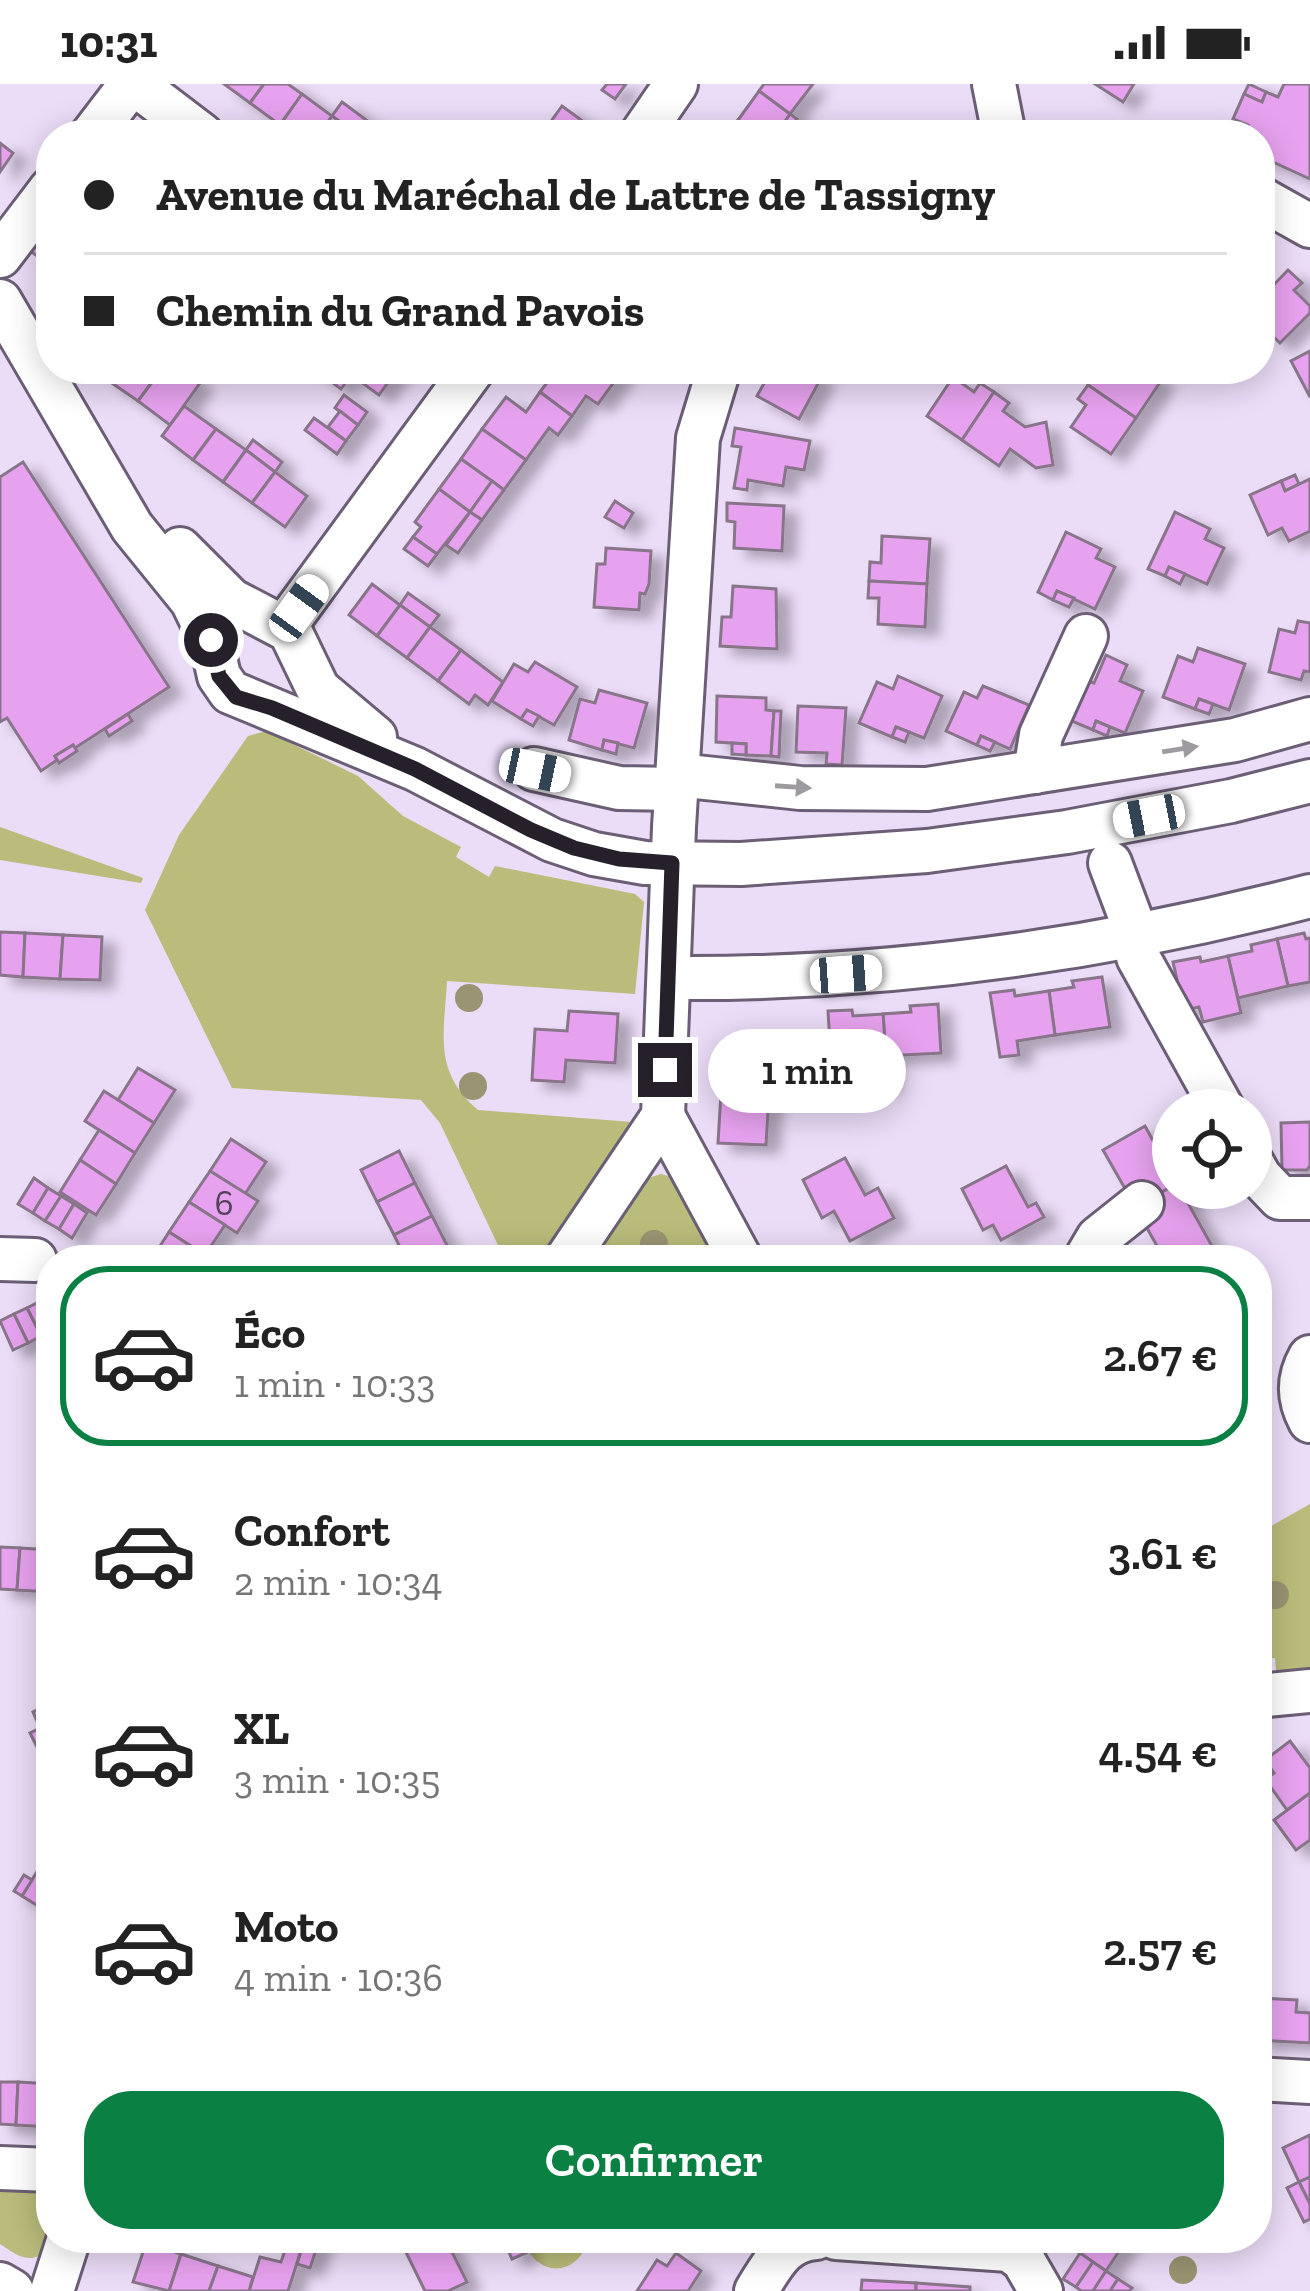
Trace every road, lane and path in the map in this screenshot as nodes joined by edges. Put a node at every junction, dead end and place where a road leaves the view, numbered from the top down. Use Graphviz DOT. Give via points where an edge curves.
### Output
graph roads {
  1 [pos="133,84"];
  2 [pos="676,84"];
  3 [pos="994,84"];
  4 [pos="104,120"];
  5 [pos="182,120"];
  6 [pos="651,120"];
  7 [pos="1001,120"];
  8 [pos="1275,206"];
  9 [pos="36,209"];
  10 [pos="1310,226"];
  11 [pos="0,256"];
  12 [pos="0,301"];
  13 [pos="36,361"];
  14 [pos="50,384"];
  15 [pos="462,384"];
  16 [pos="714,384"];
  17 [pos="109,482"];
  18 [pos="284,634"];
  19 [pos="1086,636"];
  20 [pos="216,655"];
  21 [pos="256,703"];
  22 [pos="1310,719"];
  23 [pos="415,769"];
  24 [pos="535,770"];
  25 [pos="1035,772"];
  26 [pos="1310,781"];
  27 [pos="676,782"];
  28 [pos="672,863"];
  29 [pos="1110,863"];
  30 [pos="1310,896"];
  31 [pos="1137,935"];
  32 [pos="670,978"];
  33 [pos="1211,1089"];
  34 [pos="663,1116"];
  35 [pos="1142,1203"];
  36 [pos="576,1245"];
  37 [pos="733,1245"];
  38 [pos="1094,1245"];
  39 [pos="1310,1357"];
  40 [pos="1310,1420"];
  41 [pos="1310,1691"];
  42 [pos="1272,1695"];
  43 [pos="1272,2081"];
  44 [pos="1310,2082"];
  45 [pos="0,2168"];
  46 [pos="36,2169"];
  47 [pos="65,2253"];
  48 [pos="782,2253"];
  49 [pos="1012,2253"];
  50 [pos="0,2284"];
  51 [pos="12,2291"];
  52 [pos="52,2291"];
  53 [pos="756,2291"];
  54 [pos="1041,2291"];
  1 -- 4 [label="street"];
  1 -- 5 [label="street"];
  2 -- 6 [label="street"];
  3 -- 7 [label="street"];
  8 -- 10 [label="street"];
  9 -- 11 [label="street"];
  12 -- 13 [label="street"];
  14 -- 17 [label="street"];
  15 -- 18 [label="street"];
  16 -- 27 [label="street" via="698,437"];
  17 -- 18 [label="street" via="224,594"];
  17 -- 20 [label="street" via="132,527 192,601"];
  18 -- 20 [label="street" via="245,619 223,636"];
  18 -- 21 [label="street" via="297,678 277,698"];
  18 -- 23 [label="street" via="328,699"];
  19 -- 25 [label="street" via="1041,735"];
  20 -- 21 [label="street" via="226,687"];
  21 -- 23 [label="street"];
  25 -- 22 [label="street, one-way" via="1235,740"];
  23 -- 28 [label="street" via="574,848"];
  24 -- 27 [label="street" via="619,788"];
  27 -- 25 [label="street, one-way" via="927,789"];
  26 -- 28 [label="street" via="927,851"];
  27 -- 28 [label="street"];
  28 -- 32 [label="street"];
  29 -- 31 [label="street"];
  30 -- 31 [label="street"];
  31 -- 32 [label="street" via="880,971"];
  31 -- 33 [label="street" via="1138,957"];
  32 -- 34 [label="street"];
  34 -- 36 [label="street"];
  34 -- 37 [label="street"];
  35 -- 38 [label="street"];
  39 -- 40 [label="street" via="1300,1382"];
  41 -- 42 [label="street"];
  43 -- 44 [label="street"];
  45 -- 46 [label="street"];
  47 -- 52 [label="street"];
  48 -- 53 [label="street"];
  49 -- 54 [label="street"];
  50 -- 51 [label="street"];
}
